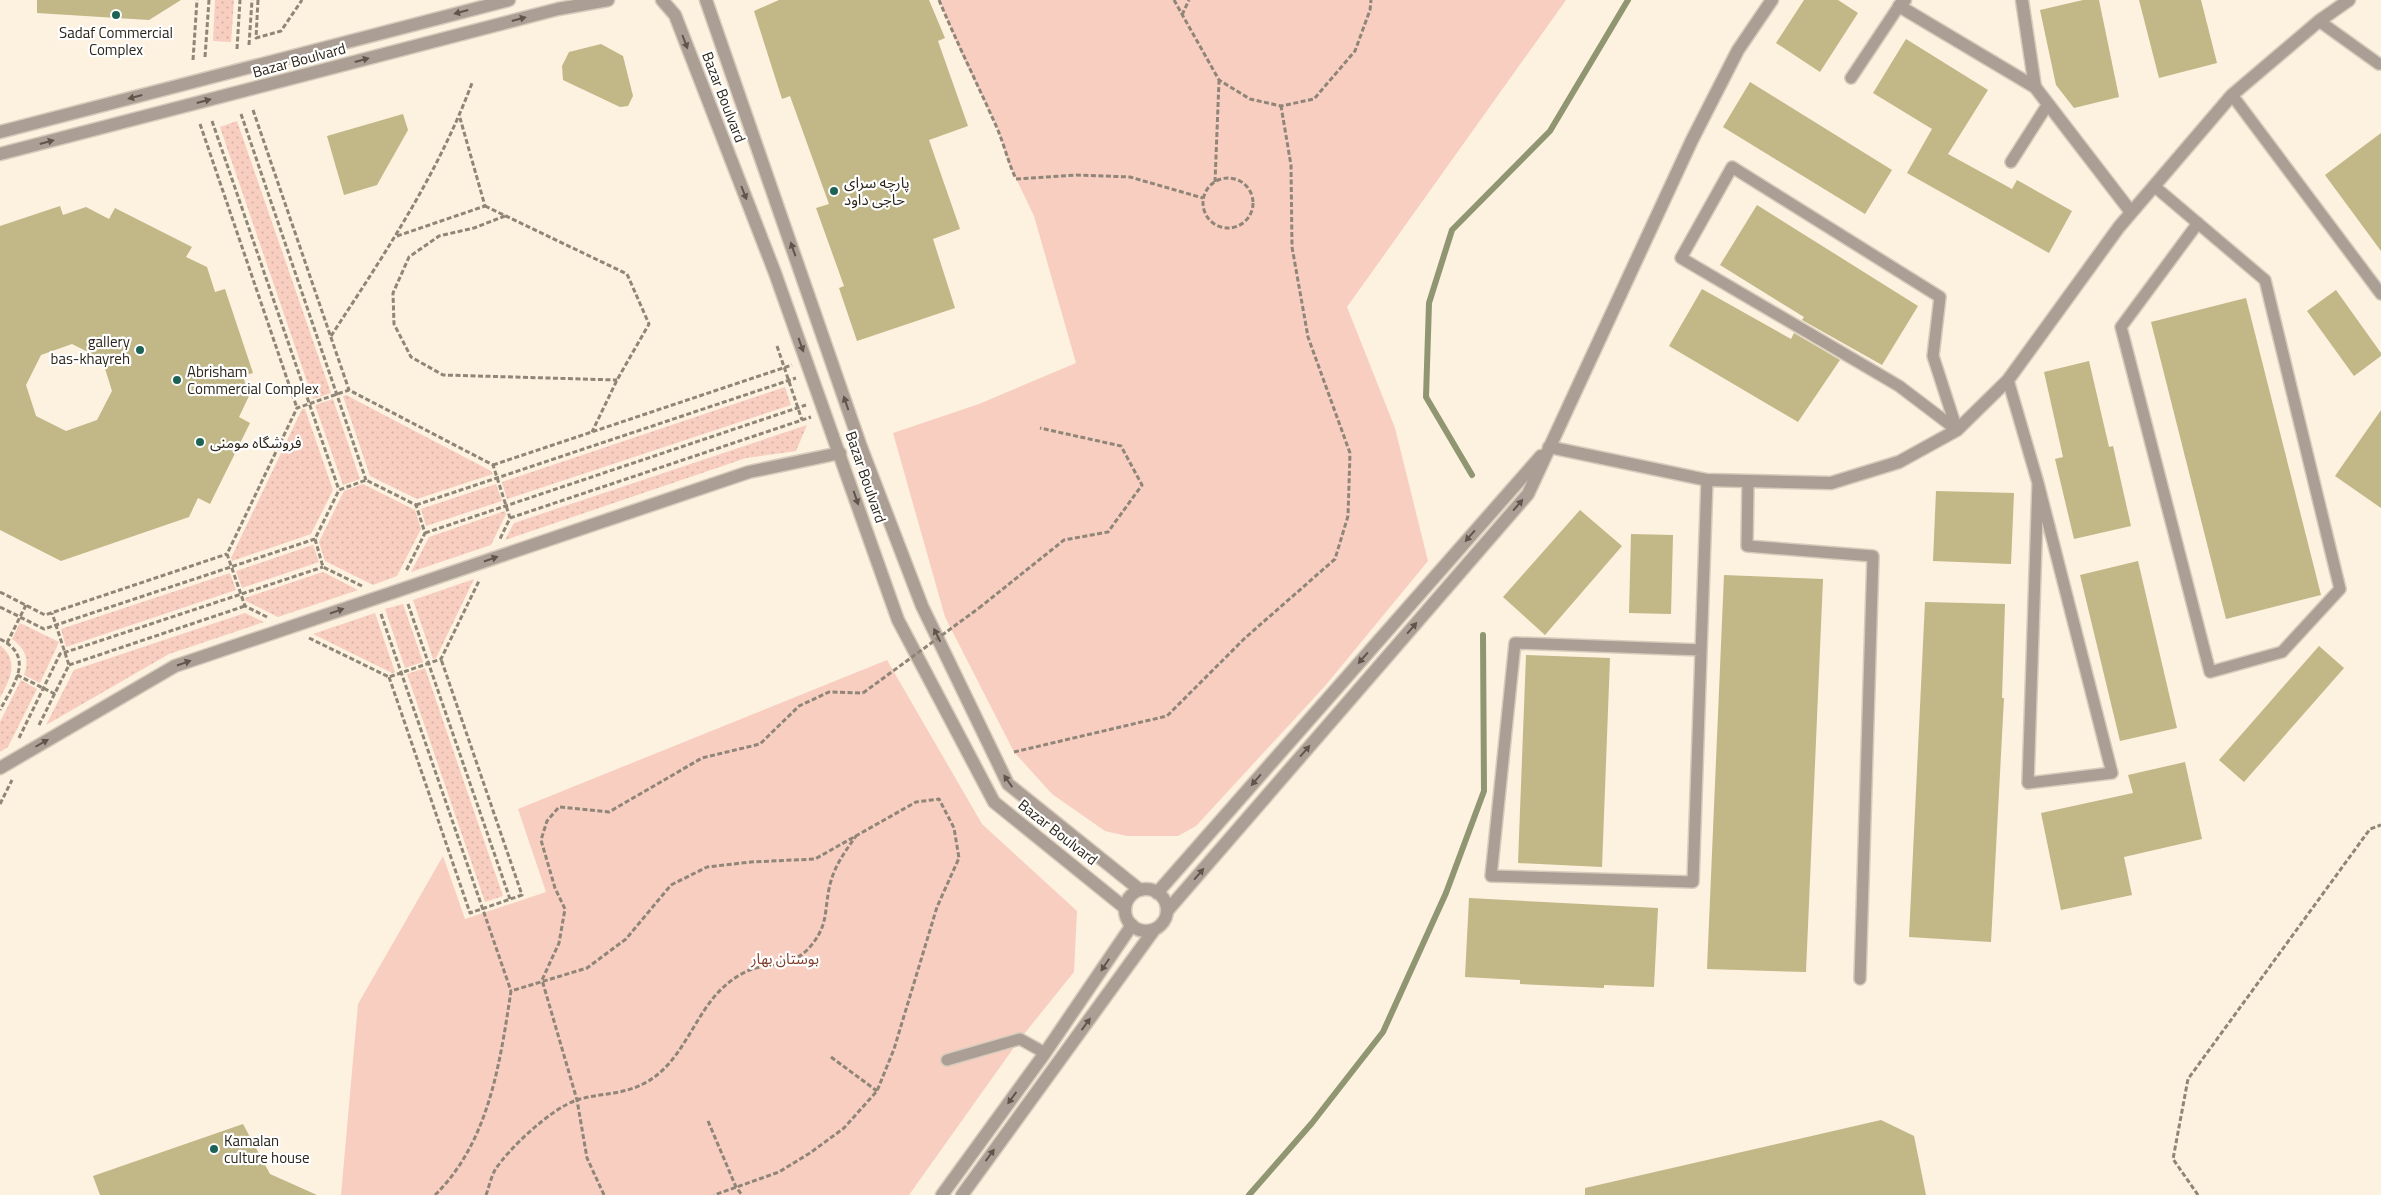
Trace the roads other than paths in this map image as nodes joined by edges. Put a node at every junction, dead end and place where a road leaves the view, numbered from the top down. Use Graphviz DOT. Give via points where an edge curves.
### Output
graph roads {
  1 [pos="509,0"];
  2 [pos="608,0"];
  3 [pos="662,0"];
  4 [pos="706,0"];
  5 [pos="1772,0"];
  6 [pos="2022,0"];
  7 [pos="2349,0"];
  8 [pos="1902,3"];
  9 [pos="2319,21"];
  10 [pos="2379,64"];
  11 [pos="1851,78"];
  12 [pos="2035,87"];
  13 [pos="2232,95"];
  14 [pos="2048,104"];
  15 [pos="0,132"];
  16 [pos="0,154"];
  17 [pos="2011,162"];
  18 [pos="2154,186"];
  19 [pos="2131,212"];
  20 [pos="2198,223"];
  21 [pos="2381,294"];
  22 [pos="2008,380"];
  23 [pos="1957,430"];
  24 [pos="1549,447"];
  25 [pos="840,453"];
  26 [pos="1707,480"];
  27 [pos="1748,481"];
  28 [pos="2038,484"];
  29 [pos="1701,650"];
  30 [pos="0,768"];
  31 [pos="1140,890"];
  32 [pos="1157,893"];
  33 [pos="1125,908"];
  34 [pos="1167,911"];
  35 [pos="1132,925"];
  36 [pos="1154,930"];
  37 [pos="1860,979"];
  38 [pos="1045,1053"];
  39 [pos="947,1060"];
  40 [pos="942,1195"];
  41 [pos="962,1195"];
  1 -- 15 [label="street, Bazar Boulvard, one-way"];
  16 -- 2 [label="street, Bazar Boulvard, one-way" via="558,9"];
  3 -- 25 [label="street, Bazar Boulvard, one-way" via="675,15 775,273"];
  31 -- 4 [label="street, one-way" via="1008,784 922,606 861,447"];
  5 -- 24 [label="street" via="1738,50 1692,140"];
  6 -- 12 [label="street"];
  7 -- 9 [label="street"];
  8 -- 11 [label="lane"];
  8 -- 12 [label="street"];
  9 -- 10 [label="lane"];
  9 -- 13 [label="street"];
  12 -- 14 [label="street"];
  13 -- 18 [label="street"];
  13 -- 21 [label="lane"];
  14 -- 17 [label="lane"];
  14 -- 19 [label="street"];
  18 -- 19 [label="street"];
  18 -- 20 [label="lane"];
  19 -- 22 [label="street"];
  20 -- 20 [label="lane" via="2265,280 2340,589 2282,652 2210,672 2121,327"];
  22 -- 23 [label="street"];
  22 -- 28 [label="lane"];
  23 -- 23 [label="lane" via="1933,356 1940,296 1732,167 1681,258 1899,386"];
  23 -- 27 [label="street" via="1899,462 1831,483"];
  24 -- 26 [label="street"];
  24 -- 32 [label="street, one-way"];
  34 -- 24 [label="street, one-way" via="1528,494"];
  30 -- 25 [label="street, one-way" via="175,666 749,472"];
  25 -- 33 [label="street, Bazar Boulvard, one-way" via="898,620 994,802"];
  26 -- 27 [label="street"];
  26 -- 29 [label="lane"];
  27 -- 37 [label="lane" via="1747,546 1874,556"];
  28 -- 28 [label="lane" via="2112,773 2028,783 2032,653"];
  29 -- 29 [label="lane" via="1693,882 1491,876 1515,643"];
  31 -- 32 [label="street" via="1152,889"];
  31 -- 33 [label="street" via="1130,897"];
  32 -- 34 [label="street" via="1162,896"];
  33 -- 35 [label="street" via="1127,920"];
  34 -- 36 [label="street" via="1166,918"];
  35 -- 36 [label="street" via="1147,931"];
  35 -- 38 [label="street, one-way"];
  41 -- 36 [label="street, one-way"];
  38 -- 39 [label="lane" via="1020,1039"];
  38 -- 40 [label="street, one-way"];
}
